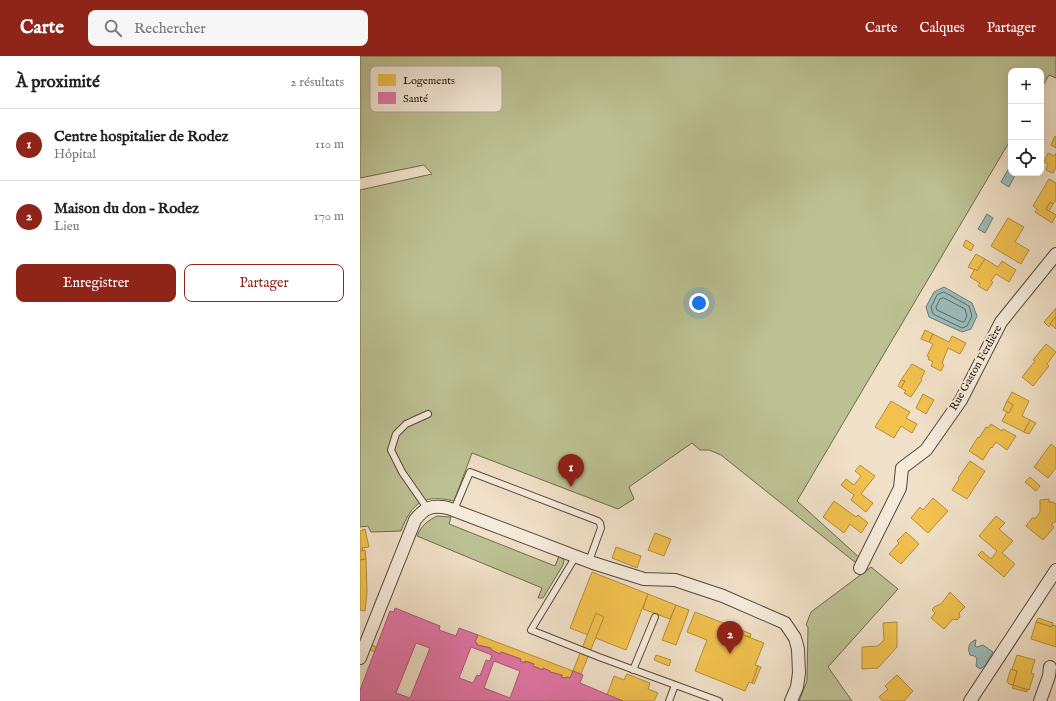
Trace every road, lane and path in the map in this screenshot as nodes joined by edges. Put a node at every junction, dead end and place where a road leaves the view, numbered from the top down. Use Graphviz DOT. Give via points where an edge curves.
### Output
graph roads {
  1 [pos="1056,254"];
  2 [pos="428,414"];
  3 [pos="427,508"];
  4 [pos="454,510"];
  5 [pos="576,556"];
  6 [pos="589,561"];
  7 [pos="860,568"];
  8 [pos="1056,570"];
  9 [pos="655,617"];
  10 [pos="360,658"];
  11 [pos="1050,667"];
  12 [pos="633,670"];
  13 [pos="675,685"];
  14 [pos="669,701"];
  15 [pos="719,701"];
  16 [pos="791,701"];
  17 [pos="970,701"];
  18 [pos="1040,701"];
  1 -- 7 [label="street, Rue Gaston Ferdière" via="1001,322 961,400 926,450 902,468 900,488"];
  2 -- 3 [label="lane" via="406,424 396,434 391,450 402,472"];
  3 -- 4 [label="street" via="437,506"];
  3 -- 10 [label="street" via="415,520"];
  4 -- 5 [label="street"];
  4 -- 6 [label="lane" via="470,472 598,521 601,528"];
  5 -- 6 [label="street"];
  5 -- 12 [label="lane" via="531,630"];
  6 -- 16 [label="street" via="644,579 675,580 723,596 785,623 795,638 798,649 799,673"];
  8 -- 17 [label="street"];
  9 -- 12 [label="lane"];
  11 -- 18 [label="street"];
  12 -- 13 [label="lane"];
  13 -- 14 [label="lane"];
  13 -- 15 [label="lane"];
}
